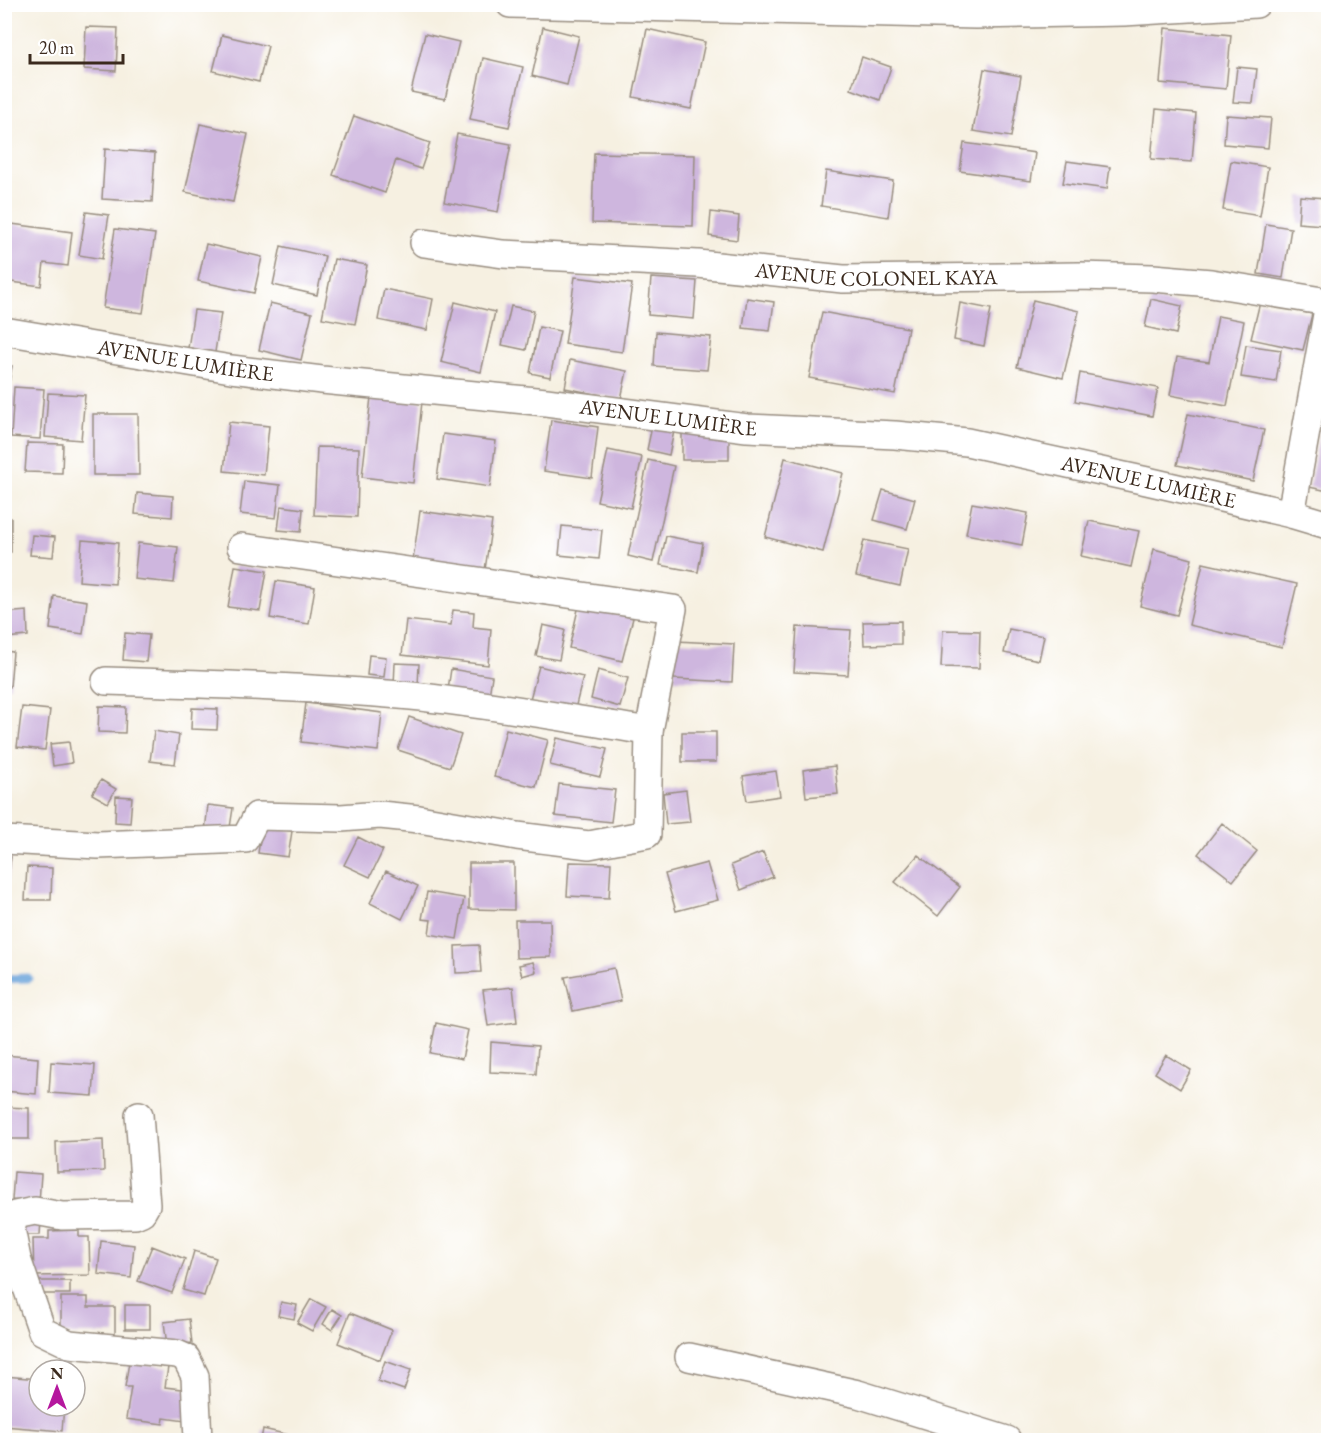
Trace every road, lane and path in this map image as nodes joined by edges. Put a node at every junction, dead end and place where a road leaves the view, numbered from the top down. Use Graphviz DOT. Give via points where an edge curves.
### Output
graph roads {
  1 [pos="1256,4"];
  2 [pos="522,5"];
  3 [pos="424,243"];
  4 [pos="1329,302"];
  5 [pos="1329,309"];
  6 [pos="4,331"];
  7 [pos="1291,514"];
  8 [pos="1329,525"];
  9 [pos="241,547"];
  10 [pos="106,681"];
  11 [pos="649,731"];
  12 [pos="4,840"];
  13 [pos="139,1115"];
  14 [pos="689,1357"];
  15 [pos="198,1440"];
  16 [pos="1007,1440"];
  1 -- 2 [label="street" via="976,15"];
  3 -- 4 [label="street, AVENUE COLONEL KAYA" via="503,254 698,264 843,279 1152,278"];
  5 -- 7 [label="street"];
  6 -- 7 [label="street, AVENUE LUMIÈRE" via="322,380 546,402 747,428 967,442"];
  7 -- 8 [label="street, AVENUE LUMIÈRE"];
  9 -- 11 [label="street" via="674,609"];
  10 -- 11 [label="street" via="260,685 412,697"];
  11 -- 12 [label="street" via="647,834 589,845 380,815 257,816 245,839 98,845"];
  13 -- 15 [label="street" via="146,1205 142,1212 62,1216 35,1211 15,1215 10,1229 42,1331 69,1344 186,1358 195,1376"];
  14 -- 16 [label="street" via="858,1394"];
}
